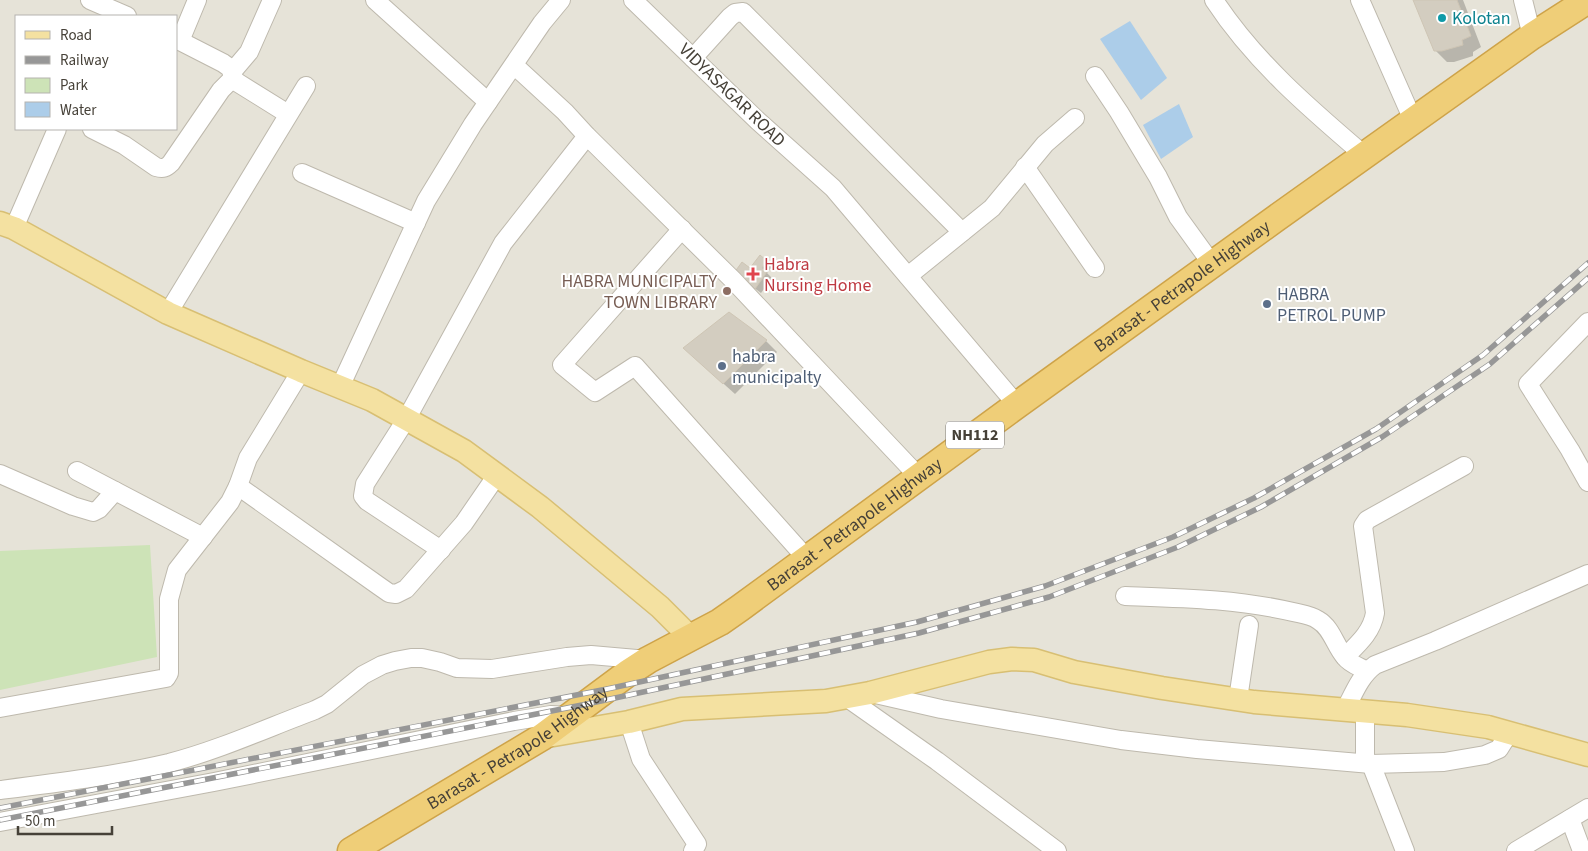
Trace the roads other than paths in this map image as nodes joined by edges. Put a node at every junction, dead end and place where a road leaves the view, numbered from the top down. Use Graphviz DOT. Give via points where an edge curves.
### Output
graph roads {
  1 [pos="90,0"];
  2 [pos="197,0"];
  3 [pos="272,0"];
  4 [pos="375,0"];
  5 [pos="562,0"];
  6 [pos="633,0"];
  7 [pos="1214,0"];
  8 [pos="1360,0"];
  9 [pos="1523,0"];
  10 [pos="1588,0"];
  11 [pos="120,11"];
  12 [pos="1532,36"];
  13 [pos="178,40"];
  14 [pos="693,58"];
  15 [pos="514,65"];
  16 [pos="1096,76"];
  17 [pos="234,77"];
  18 [pos="306,86"];
  19 [pos="488,102"];
  20 [pos="288,114"];
  21 [pos="1075,118"];
  22 [pos="1413,120"];
  23 [pos="57,130"];
  24 [pos="94,130"];
  25 [pos="587,136"];
  26 [pos="1364,155"];
  27 [pos="1025,167"];
  28 [pos="302,173"];
  29 [pos="416,223"];
  30 [pos="7,225"];
  31 [pos="682,229"];
  32 [pos="962,232"];
  33 [pos="1212,264"];
  34 [pos="1095,268"];
  35 [pos="908,276"];
  36 [pos="168,313"];
  37 [pos="1588,322"];
  38 [pos="301,372"];
  39 [pos="340,387"];
  40 [pos="1016,405"];
  41 [pos="407,418"];
  42 [pos="1464,466"];
  43 [pos="77,471"];
  44 [pos="0,474"];
  45 [pos="497,475"];
  46 [pos="919,477"];
  47 [pos="1588,482"];
  48 [pos="238,486"];
  49 [pos="115,491"];
  50 [pos="203,537"];
  51 [pos="441,550"];
  52 [pos="808,560"];
  53 [pos="1588,574"];
  54 [pos="1125,596"];
  55 [pos="1249,624"];
  56 [pos="690,637"];
  57 [pos="1345,657"];
  58 [pos="648,660"];
  59 [pos="1368,671"];
  60 [pos="870,693"];
  61 [pos="846,697"];
  62 [pos="1238,699"];
  63 [pos="0,708"];
  64 [pos="1355,714"];
  65 [pos="571,716"];
  66 [pos="629,722"];
  67 [pos="1509,733"];
  68 [pos="542,737"];
  69 [pos="1588,755"];
  70 [pos="1372,764"];
  71 [pos="0,790"];
  72 [pos="1588,808"];
  73 [pos="1570,818"];
  74 [pos="0,822"];
  75 [pos="351,851"];
  76 [pos="692,851"];
  77 [pos="1057,851"];
  78 [pos="1405,851"];
  79 [pos="1516,851"];
  80 [pos="1582,851"];
  1 -- 11 [label="street"];
  2 -- 13 [label="street"];
  3 -- 17 [label="street"];
  4 -- 19 [label="street"];
  5 -- 15 [label="street"];
  6 -- 14 [label="street, VIDYASAGAR ROAD"];
  7 -- 26 [label="street" via="1267,68"];
  8 -- 22 [label="street"];
  9 -- 12 [label="street"];
  10 -- 12 [label="highway, Barasat - Petrapole Highway / NH112"];
  12 -- 22 [label="highway, Barasat - Petrapole Highway / NH112"];
  13 -- 17 [label="street" via="224,63"];
  14 -- 32 [label="street" via="730,17 743,12"];
  14 -- 35 [label="street, VIDYASAGAR ROAD" via="833,188"];
  15 -- 19 [label="street"];
  15 -- 25 [label="street"];
  16 -- 33 [label="street" via="1153,169 1178,217"];
  17 -- 20 [label="street"];
  17 -- 24 [label="street" via="221,90 166,168 156,167"];
  18 -- 20 [label="street"];
  19 -- 29 [label="street" via="426,201"];
  20 -- 36 [label="street"];
  21 -- 27 [label="street" via="1050,137"];
  22 -- 26 [label="highway, Barasat - Petrapole Highway / NH112"];
  23 -- 30 [label="street"];
  25 -- 31 [label="street"];
  25 -- 41 [label="street" via="504,243"];
  26 -- 33 [label="highway, Barasat - Petrapole Highway / NH112"];
  27 -- 32 [label="street" via="992,208"];
  27 -- 34 [label="street"];
  28 -- 29 [label="street"];
  29 -- 39 [label="street"];
  30 -- 36 [label="main road"];
  31 -- 46 [label="street"];
  31 -- 52 [label="street" via="562,365 596,392 635,366"];
  32 -- 35 [label="street"];
  33 -- 40 [label="highway, Barasat - Petrapole Highway / NH112"];
  35 -- 40 [label="street, VIDYASAGAR ROAD"];
  36 -- 38 [label="main road"];
  37 -- 47 [label="street" via="1528,384"];
  38 -- 39 [label="main road"];
  38 -- 48 [label="street" via="248,458"];
  39 -- 41 [label="main road"];
  40 -- 46 [label="highway, Barasat - Petrapole Highway / NH112"];
  41 -- 45 [label="main road" via="464,451"];
  41 -- 51 [label="street" via="365,484 363,496"];
  42 -- 57 [label="street" via="1367,520 1363,526 1374,618 1364,637"];
  43 -- 49 [label="street"];
  44 -- 49 [label="street" via="93,512"];
  45 -- 51 [label="street"];
  45 -- 56 [label="main road" via="660,607"];
  46 -- 52 [label="highway, Barasat - Petrapole Highway / NH112"];
  48 -- 50 [label="street"];
  48 -- 51 [label="street" via="389,593 396,594 406,589"];
  49 -- 50 [label="street"];
  50 -- 63 [label="street" via="177,570 168,599 170,666 166,678"];
  52 -- 56 [label="highway, Barasat - Petrapole Highway / NH112" via="720,622"];
  53 -- 59 [label="street" via="1375,665"];
  54 -- 57 [label="street" via="1235,602 1310,616 1326,627"];
  55 -- 62 [label="street"];
  56 -- 58 [label="highway, Barasat - Petrapole Highway / NH112"];
  57 -- 59 [label="street"];
  58 -- 65 [label="highway, Barasat - Petrapole Highway / NH112"];
  58 -- 71 [label="street" via="591,655 492,669 457,668 422,658 395,661 363,675 315,710 200,753 99,777"];
  59 -- 64 [label="street" via="1360,680"];
  60 -- 61 [label="main road"];
  60 -- 62 [label="main road" via="1012,659 1034,660 1074,672"];
  60 -- 70 [label="street" via="941,709 1120,740"];
  61 -- 66 [label="main road" via="817,702 682,710"];
  61 -- 77 [label="street"];
  62 -- 64 [label="main road"];
  64 -- 67 [label="main road" via="1448,721"];
  64 -- 70 [label="street" via="1365,759"];
  65 -- 68 [label="highway, Barasat - Petrapole Highway / NH112"];
  65 -- 74 [label="street" via="551,715 514,721"];
  66 -- 68 [label="main road"];
  66 -- 76 [label="street" via="641,759 697,844"];
  67 -- 69 [label="main road"];
  67 -- 70 [label="street" via="1498,749 1485,755 1444,762"];
  68 -- 75 [label="highway, Barasat - Petrapole Highway / NH112"];
  70 -- 78 [label="street"];
  72 -- 73 [label="street"];
  73 -- 79 [label="street"];
  73 -- 80 [label="street"];
}
